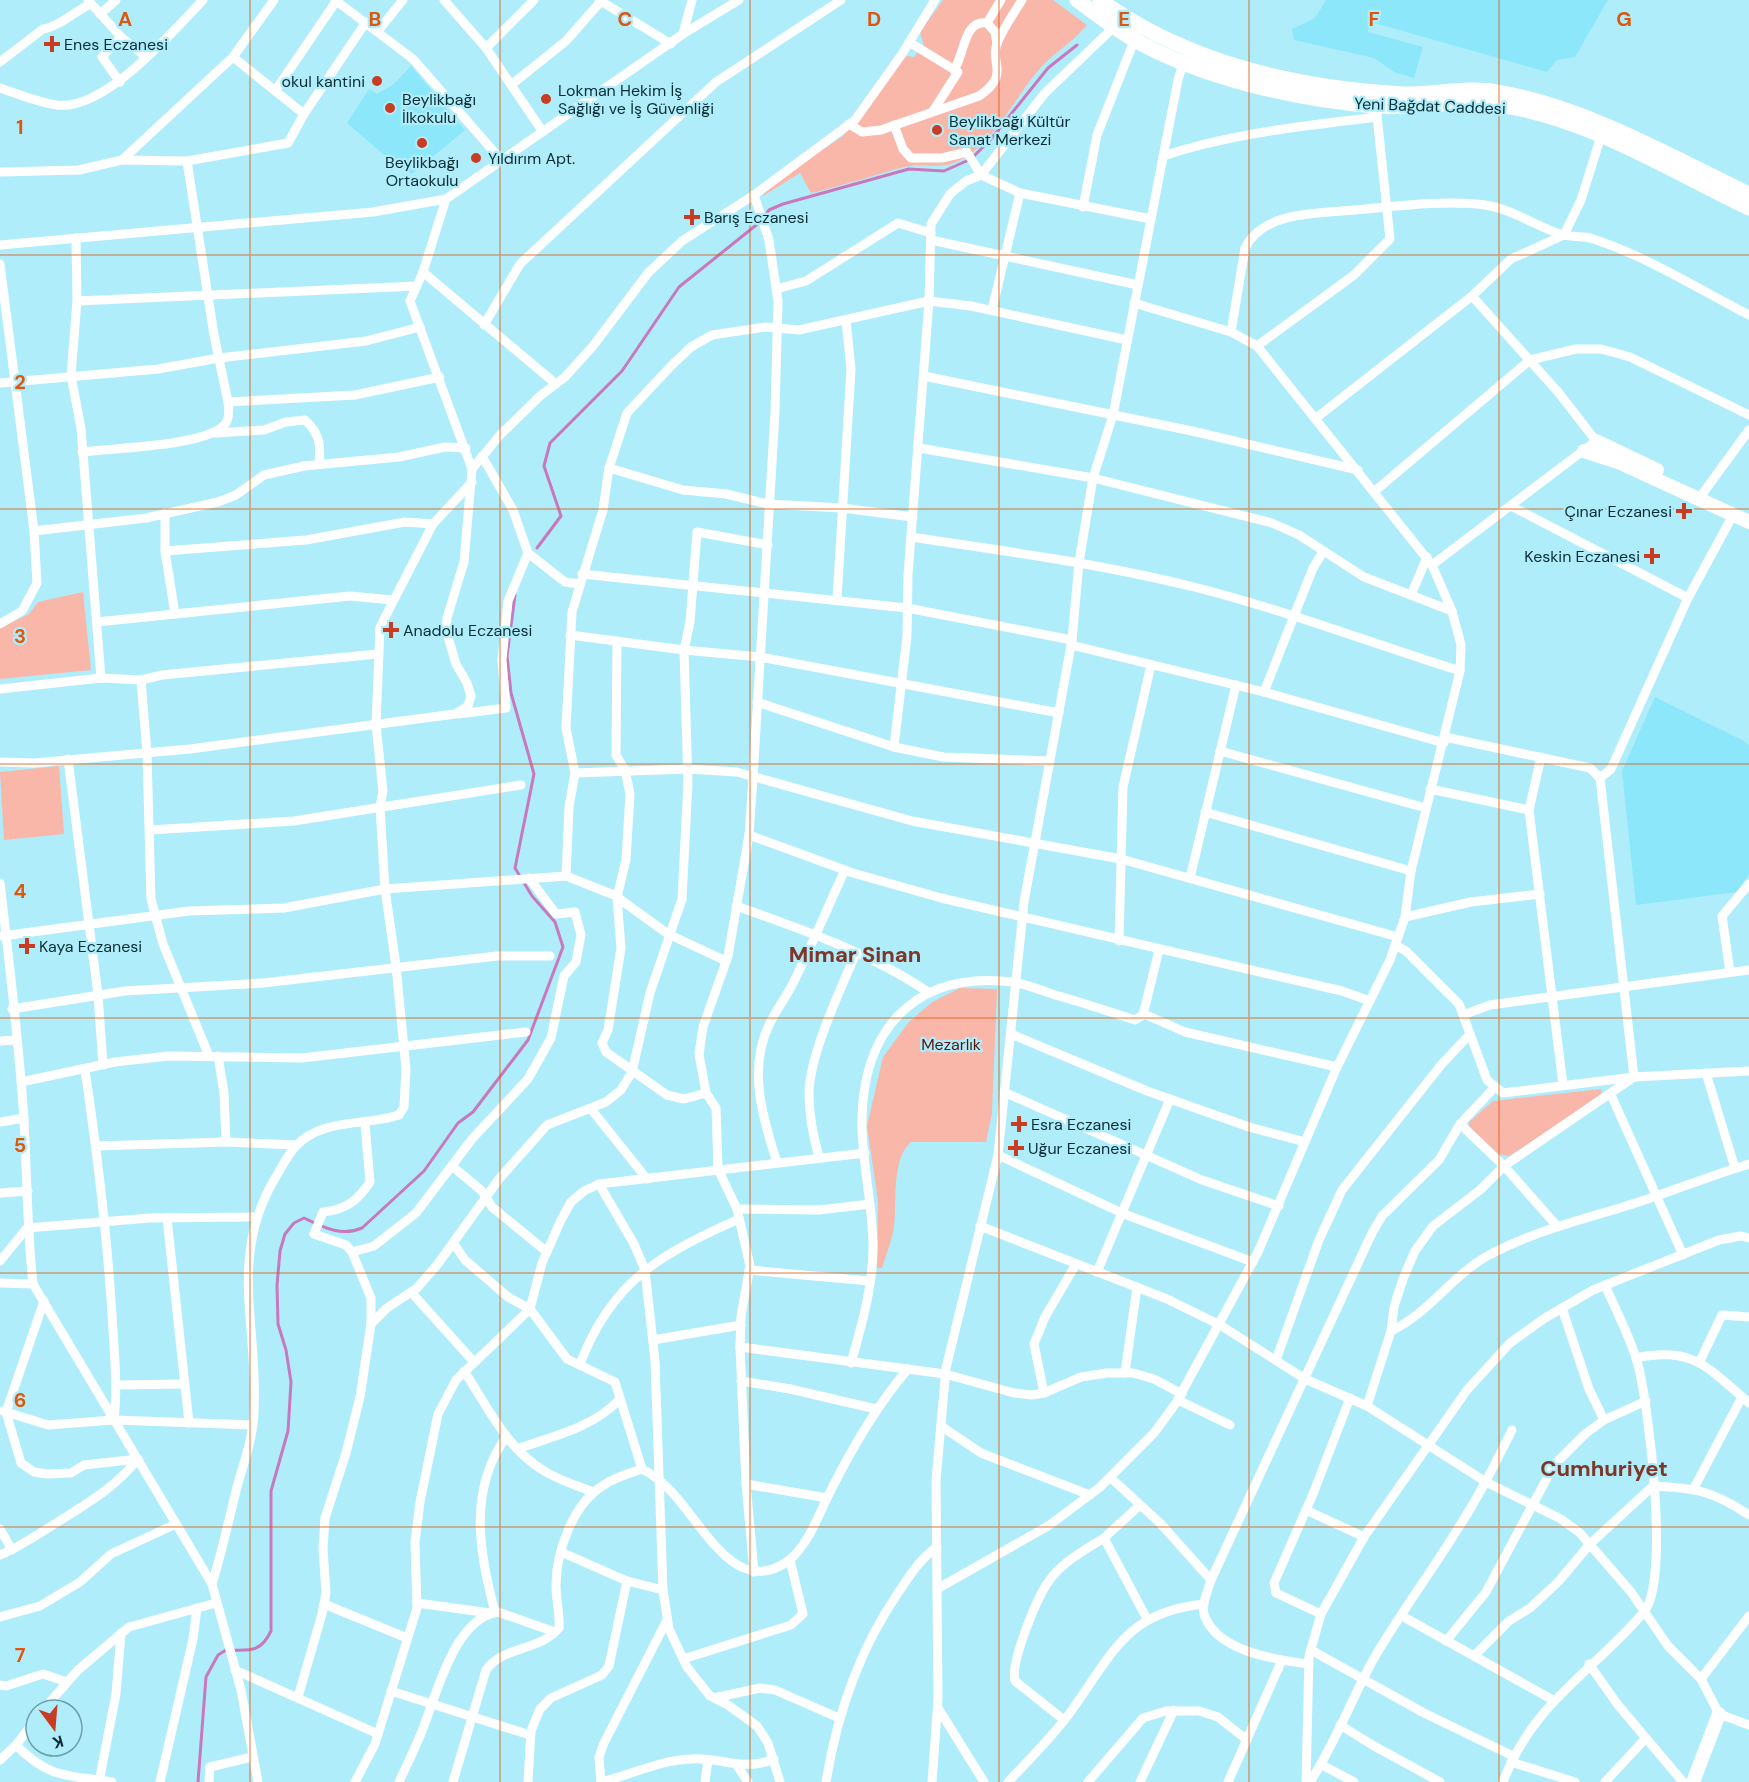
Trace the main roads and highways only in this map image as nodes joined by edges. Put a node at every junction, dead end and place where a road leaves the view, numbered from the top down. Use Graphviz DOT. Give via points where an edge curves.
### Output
graph roads {
  1 [pos="1077,0"];
  2 [pos="1100,0"];
  3 [pos="1137,33"];
  4 [pos="1185,56"];
  5 [pos="1749,194"];
  6 [pos="1749,208"];
  7 [pos="1596,441"];
  8 [pos="1584,451"];
  9 [pos="1701,497"];
  10 [pos="1749,513"];
  11 [pos="1749,522"];
  12 [pos="1719,1714"];
  13 [pos="1693,1782"];
  1 -- 3 [label="main road, Yeni Bağdat Caddesi" via="1114,27"];
  2 -- 3 [label="main road, Yeni Bağdat Caddesi"];
  3 -- 4 [label="main road, Yeni Bağdat Caddesi"];
  4 -- 5 [label="main road, Yeni Bağdat Caddesi" via="1319,87 1406,94 1495,91 1555,105"];
  4 -- 6 [label="main road, Yeni Bağdat Caddesi" via="1276,90 1376,112 1497,105 1554,118 1601,136"];
  7 -- 9 [label="main road"];
  8 -- 9 [label="main road"];
  9 -- 10 [label="main road"];
  9 -- 11 [label="main road"];
  12 -- 13 [label="main road"];
}
